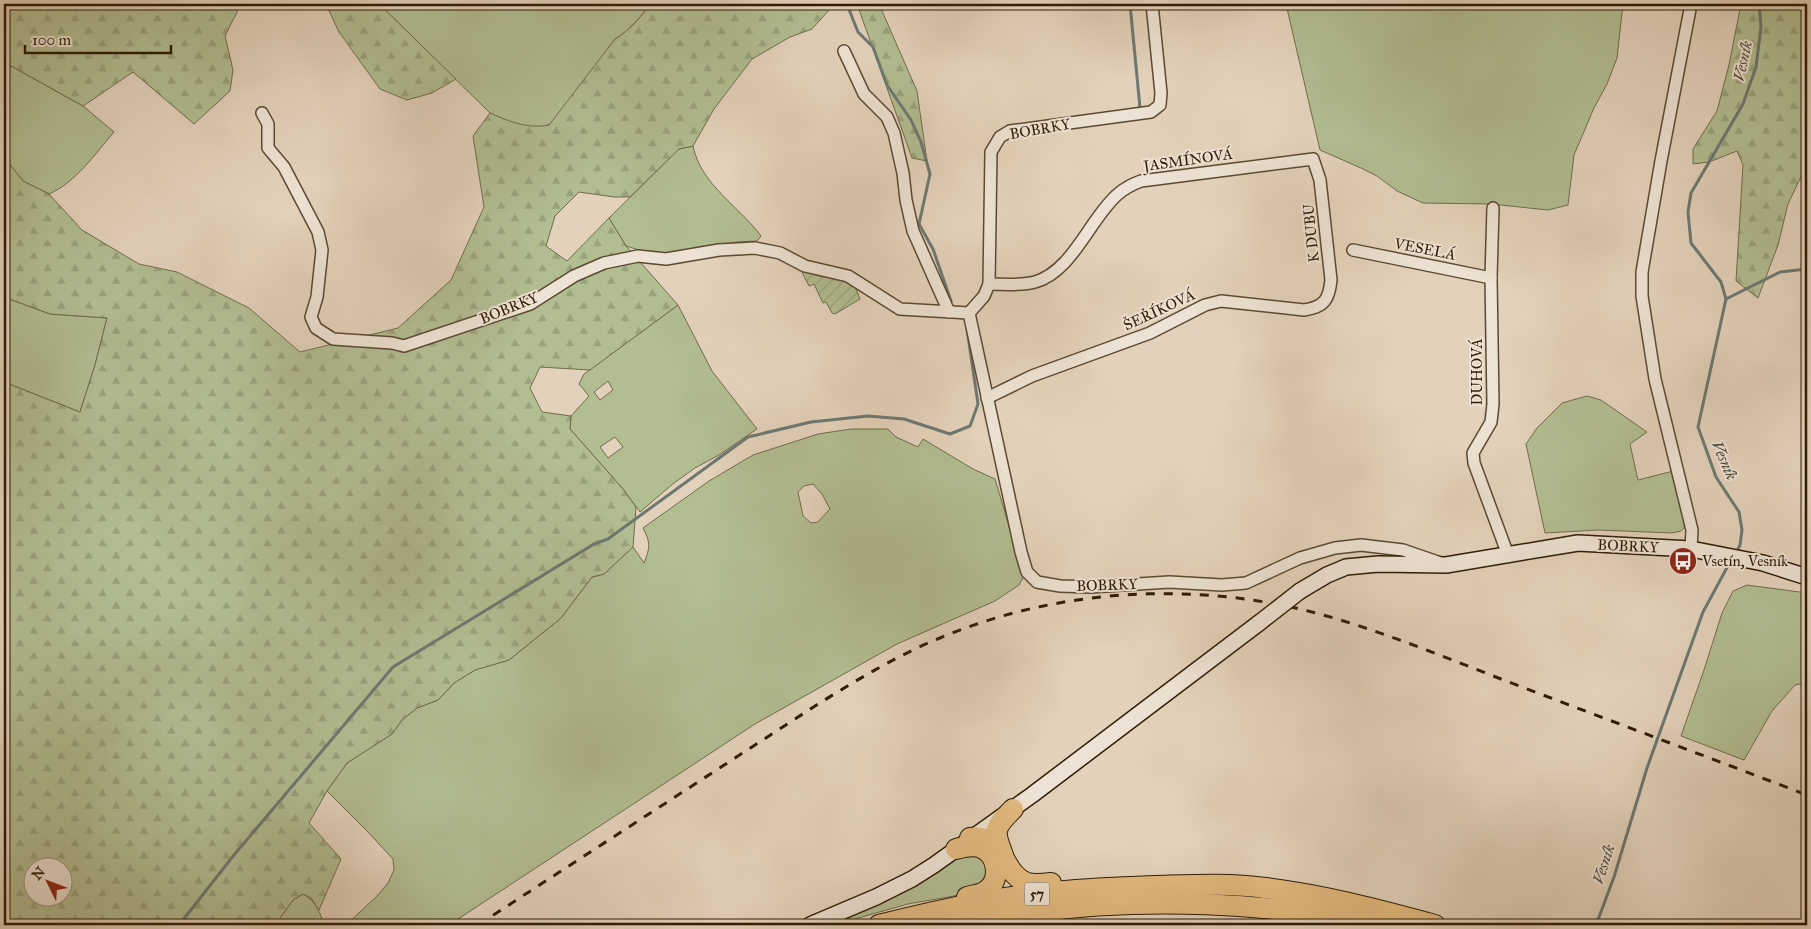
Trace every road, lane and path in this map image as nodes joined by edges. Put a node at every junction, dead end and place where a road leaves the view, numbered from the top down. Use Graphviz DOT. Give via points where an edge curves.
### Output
graph roads {
  1 [pos="1152,4"];
  2 [pos="1691,4"];
  3 [pos="844,51"];
  4 [pos="262,113"];
  5 [pos="1313,159"];
  6 [pos="1493,208"];
  7 [pos="1353,250"];
  8 [pos="1491,278"];
  9 [pos="989,284"];
  10 [pos="1323,304"];
  11 [pos="949,312"];
  12 [pos="969,313"];
  13 [pos="987,398"];
  14 [pos="1691,549"];
  15 [pos="1508,555"];
  16 [pos="1446,565"];
  17 [pos="1807,577"];
  18 [pos="1013,809"];
  19 [pos="981,843"];
  20 [pos="1197,884"];
  21 [pos="810,925"];
  22 [pos="878,925"];
  23 [pos="953,925"];
  24 [pos="1379,925"];
  25 [pos="1435,925"];
  1 -- 9 [label="street, BOBRKY" via="1160,105 1151,112 1010,132 1000,137 991,152"];
  2 -- 14 [label="street" via="1642,272 1642,296 1655,379 1692,530"];
  3 -- 11 [label="street" via="864,94 887,117 894,133 913,232"];
  4 -- 11 [label="street, BOBRKY" via="268,124 268,148 284,168 318,232 322,250 317,297 311,317 316,328 333,339 404,346 530,304 574,276 604,263 638,256 666,259 755,248 780,253 805,266 848,276 900,309"];
  5 -- 9 [label="street, JASMÍNOVÁ" via="1141,181 1119,192 1074,251 1049,275 1021,284"];
  5 -- 10 [label="street, K DUBU" via="1320,180 1331,280"];
  6 -- 8 [label="street, DUHOVÁ"];
  7 -- 8 [label="street, VESELÁ"];
  8 -- 15 [label="street, DUHOVÁ" via="1493,404 1491,422 1473,453"];
  9 -- 12 [label="street" via="984,296"];
  10 -- 13 [label="street, ŠEŘÍKOVÁ" via="1304,310 1221,301 1205,305 1150,333 1032,376"];
  11 -- 12 [label="street, BOBRKY"];
  12 -- 13 [label="street, BOBRKY"];
  13 -- 16 [label="street, BOBRKY" via="1021,552 1027,572 1037,582 1091,587 1169,582 1246,583 1300,558 1361,545 1403,550"];
  14 -- 15 [label="street, BOBRKY" via="1578,543"];
  14 -- 17 [label="street, BOBRKY" via="1763,563"];
  15 -- 16 [label="street, BOBRKY"];
  16 -- 18 [label="street, BOBRKY, bridge" via="1378,564 1346,567 1327,575 1300,591"];
  18 -- 19 [label="street, BOBRKY"];
  18 -- 19 [label="highway" via="999,824 996,833"];
  19 -- 20 [label="highway" via="1017,877 1032,884 1124,879"];
  19 -- 21 [label="street, BOBRKY" via="876,897"];
  19 -- 22 [label="highway" via="992,857 996,872 993,884 986,891 925,905"];
  20 -- 22 [label="highway, 57" via="1030,895"];
  20 -- 25 [label="highway, 57" via="1299,893"];
  23 -- 24 [label="highway, 57" via="1032,912 1110,905 1196,904 1297,912"];
}
